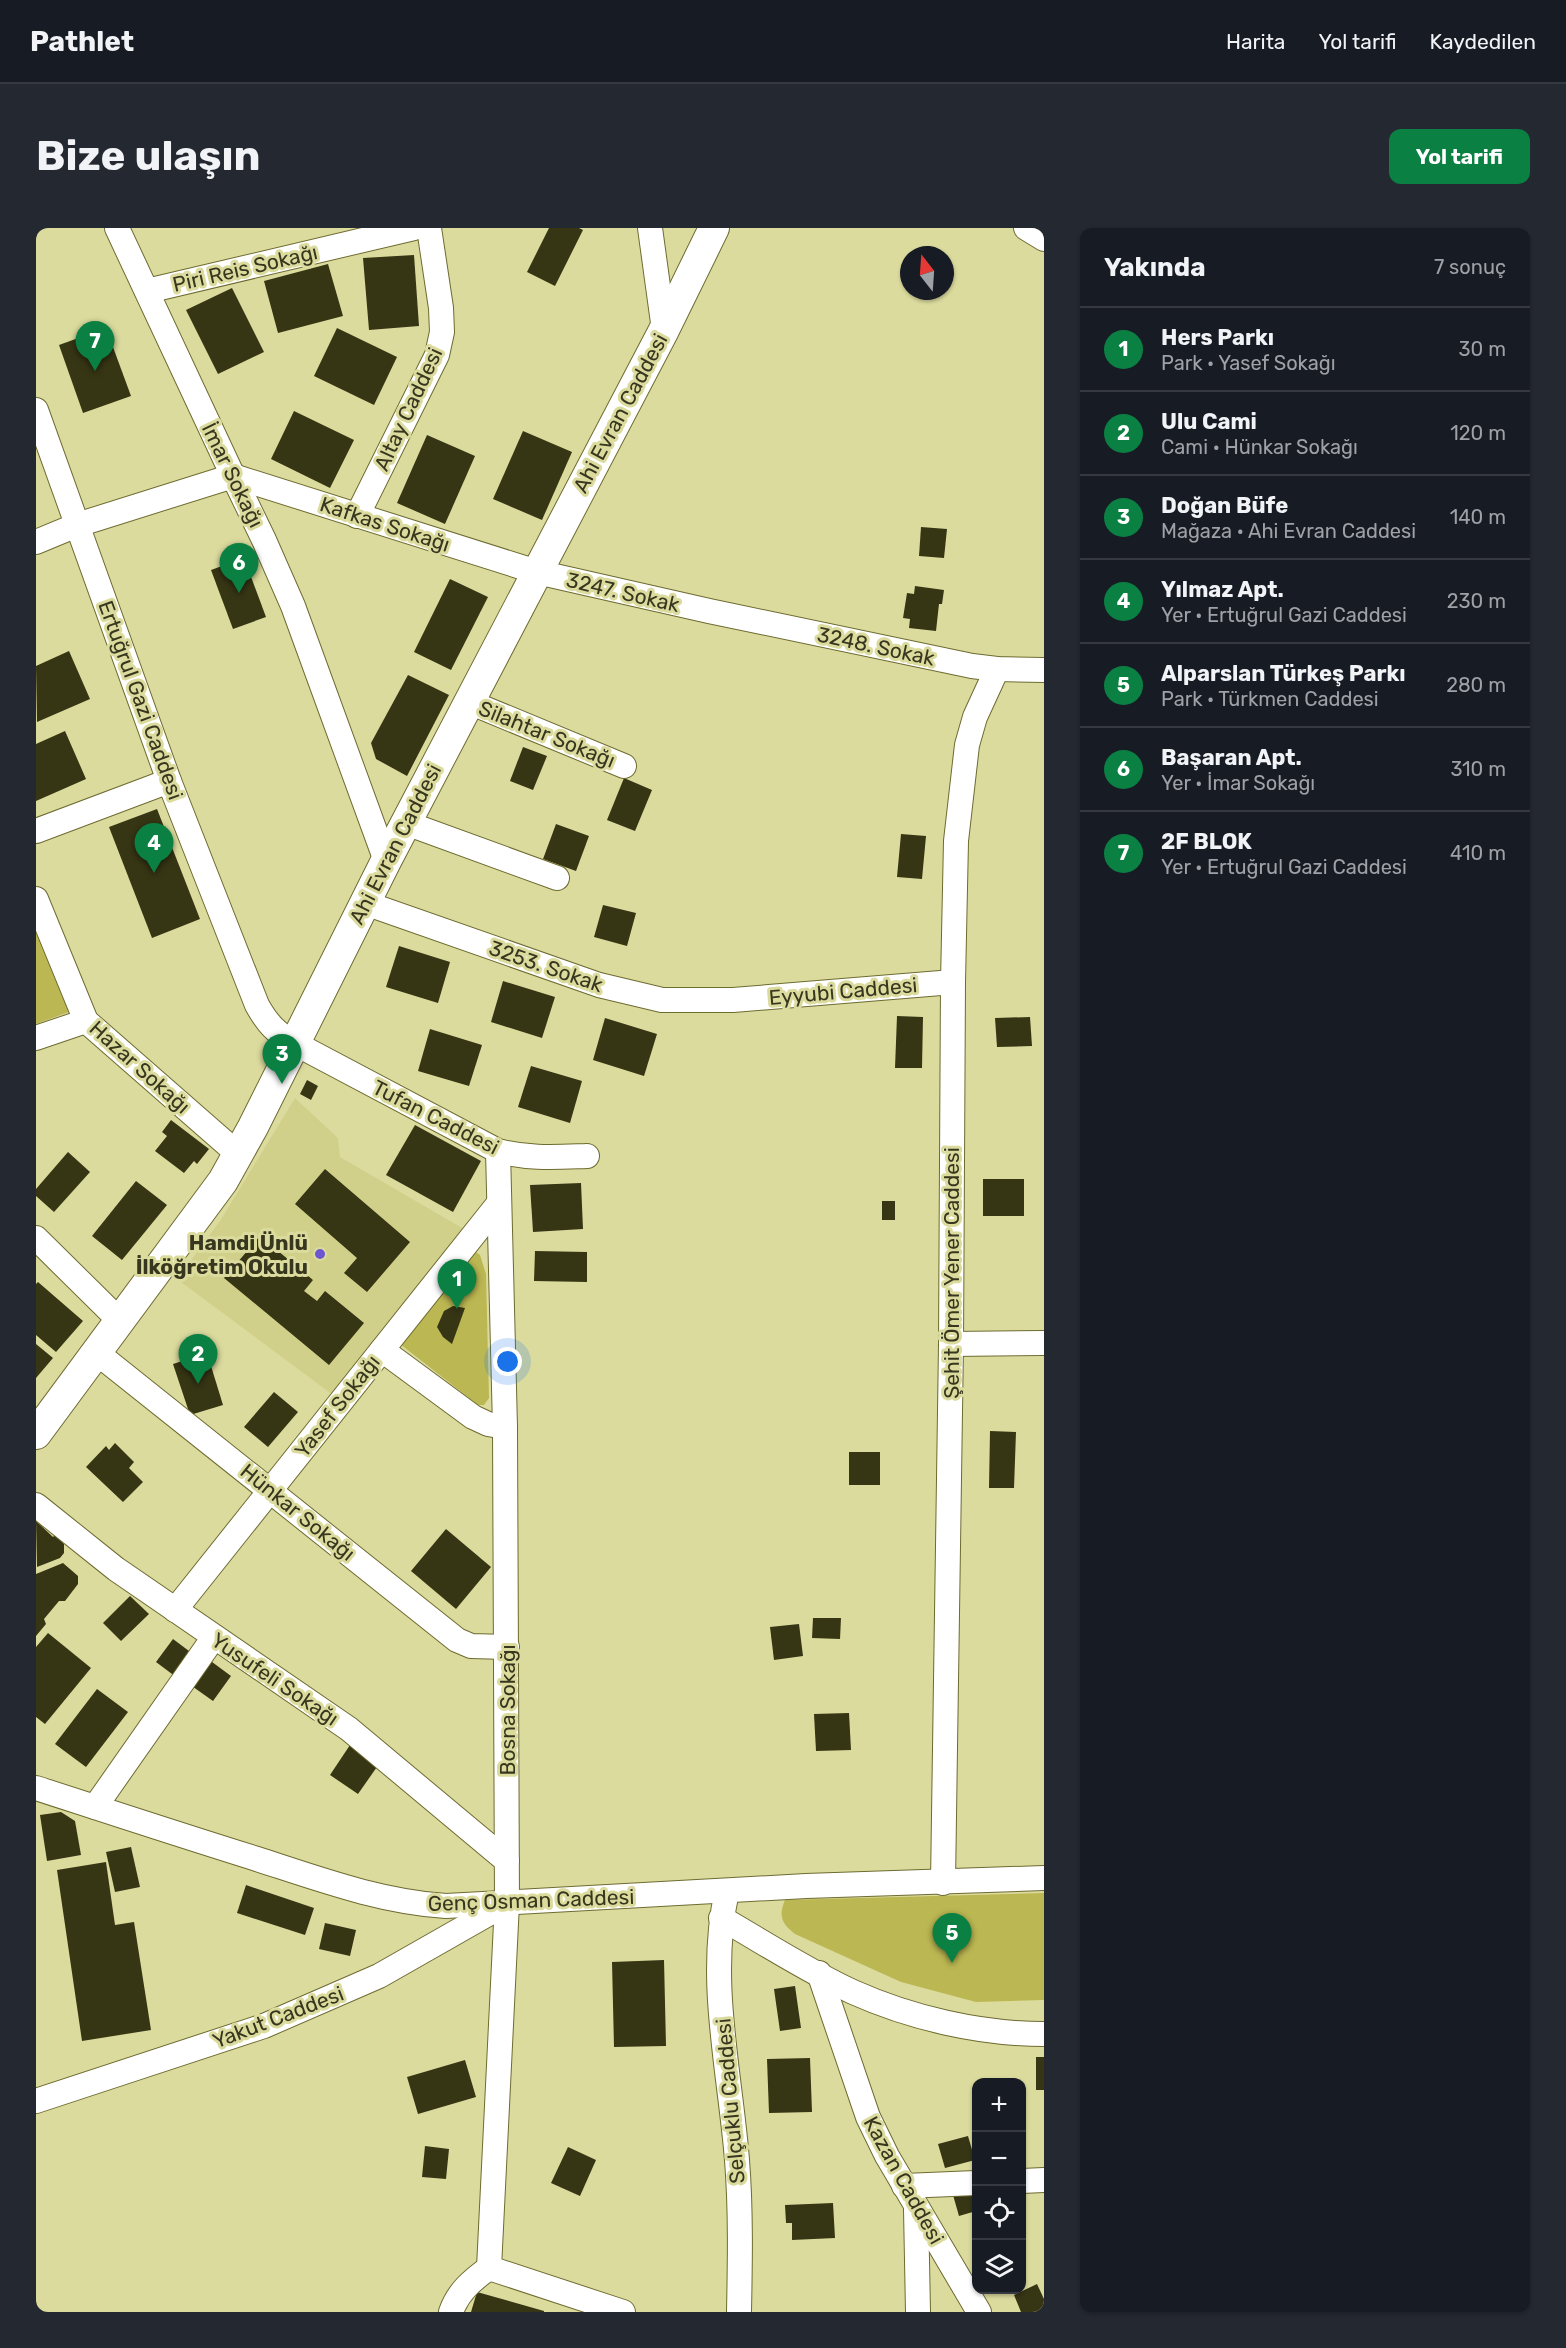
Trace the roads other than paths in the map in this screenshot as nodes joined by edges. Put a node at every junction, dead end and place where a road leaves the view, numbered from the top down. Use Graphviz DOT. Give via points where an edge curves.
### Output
graph roads {
  1 [pos="117,228"];
  2 [pos="414,228"];
  3 [pos="429,228"];
  4 [pos="650,228"];
  5 [pos="714,228"];
  6 [pos="1026,228"];
  7 [pos="1044,239"];
  8 [pos="147,291"];
  9 [pos="664,330"];
  10 [pos="36,410"];
  11 [pos="232,476"];
  12 [pos="357,516"];
  13 [pos="77,525"];
  14 [pos="36,542"];
  15 [pos="537,573"];
  16 [pos="708,611"];
  17 [pos="997,669"];
  18 [pos="1044,670"];
  19 [pos="469,702"];
  20 [pos="624,766"];
  21 [pos="169,781"];
  22 [pos="406,823"];
  23 [pos="36,831"];
  24 [pos="386,861"];
  25 [pos="557,878"];
  26 [pos="36,899"];
  27 [pos="364,903"];
  28 [pos="953,981"];
  29 [pos="734,1000"];
  30 [pos="86,1021"];
  31 [pos="36,1038"];
  32 [pos="294,1042"];
  33 [pos="498,1151"];
  34 [pos="238,1154"];
  35 [pos="587,1156"];
  36 [pos="499,1203"];
  37 [pos="36,1238"];
  38 [pos="120,1321"];
  39 [pos="1044,1343"];
  40 [pos="951,1344"];
  41 [pos="382,1350"];
  42 [pos="97,1353"];
  43 [pos="505,1427"];
  44 [pos="36,1434"];
  45 [pos="271,1490"];
  46 [pos="36,1505"];
  47 [pos="175,1610"];
  48 [pos="214,1637"];
  49 [pos="507,1647"];
  50 [pos="36,1788"];
  51 [pos="94,1807"];
  52 [pos="507,1861"];
  53 [pos="1044,1878"];
  54 [pos="943,1883"];
  55 [pos="727,1891"];
  56 [pos="507,1903"];
  57 [pos="721,1918"];
  58 [pos="819,1973"];
  59 [pos="1044,2034"];
  60 [pos="36,2101"];
  61 [pos="1044,2180"];
  62 [pos="1026,2181"];
  63 [pos="972,2183"];
  64 [pos="904,2186"];
  65 [pos="916,2208"];
  66 [pos="489,2268"];
  67 [pos="451,2312"];
  68 [pos="622,2312"];
  69 [pos="740,2312"];
  70 [pos="918,2312"];
  71 [pos="980,2312"];
  1 -- 8 [label="street, İmar Sokağı"];
  2 -- 8 [label="street, Piri Reis Sokağı"];
  3 -- 12 [label="street, Altay Caddesi" via="441,308 442,332 437,355"];
  4 -- 9 [label="street"];
  5 -- 9 [label="main road, Ahi Evran Caddesi"];
  6 -- 7 [label="street"];
  8 -- 11 [label="street, İmar Sokağı"];
  9 -- 15 [label="main road, Ahi Evran Caddesi"];
  10 -- 13 [label="street, Ertuğrul Gazi Caddesi"];
  11 -- 12 [label="street, Kafkas Sokağı"];
  11 -- 13 [label="street"];
  11 -- 24 [label="street, İmar Sokağı" via="294,606"];
  12 -- 15 [label="street, Kafkas Sokağı"];
  13 -- 14 [label="street"];
  13 -- 21 [label="street, Ertuğrul Gazi Caddesi"];
  15 -- 16 [label="street, 3247. Sokak"];
  15 -- 19 [label="main road, Ahi Evran Caddesi"];
  16 -- 17 [label="street, 3248. Sokak"];
  17 -- 18 [label="street, 3248. Sokak"];
  17 -- 28 [label="street, Şehit Ömer Yener Caddesi" via="975,717 961,787"];
  19 -- 20 [label="street, Silahtar Sokağı"];
  19 -- 22 [label="main road, Ahi Evran Caddesi"];
  21 -- 23 [label="street"];
  21 -- 32 [label="street, Ertuğrul Gazi Caddesi" via="257,1005 268,1024"];
  22 -- 24 [label="main road, Ahi Evran Caddesi"];
  22 -- 25 [label="street"];
  24 -- 27 [label="main road, Ahi Evran Caddesi"];
  26 -- 30 [label="street, Hazar Sokağı"];
  27 -- 29 [label="street, 3253. Sokak" via="599,985 662,1000"];
  27 -- 32 [label="main road, Ahi Evran Caddesi"];
  28 -- 29 [label="street, Eyyubi Caddesi"];
  28 -- 40 [label="street, Şehit Ömer Yener Caddesi"];
  30 -- 31 [label="street"];
  30 -- 34 [label="street, Hazar Sokağı"];
  32 -- 33 [label="street, Tufan Caddesi"];
  32 -- 34 [label="main road, Ahi Evran Caddesi"];
  33 -- 35 [label="street, Tufan Caddesi" via="519,1157"];
  33 -- 36 [label="street, Bosna Sokağı"];
  34 -- 38 [label="main road, Ahi Evran Caddesi" via="206,1207"];
  36 -- 41 [label="street, Yasef Sokağı"];
  36 -- 43 [label="street, Bosna Sokağı"];
  37 -- 38 [label="street"];
  38 -- 42 [label="main road, Ahi Evran Caddesi"];
  39 -- 40 [label="street"];
  40 -- 54 [label="street, Şehit Ömer Yener Caddesi"];
  41 -- 43 [label="street" via="473,1417"];
  41 -- 45 [label="street, Yasef Sokağı"];
  42 -- 44 [label="main road, Ahi Evran Caddesi"];
  42 -- 45 [label="street, Hünkar Sokağı"];
  43 -- 49 [label="street, Bosna Sokağı"];
  45 -- 47 [label="street, Yasef Sokağı"];
  45 -- 49 [label="street, Hünkar Sokağı" via="456,1640 471,1646"];
  46 -- 47 [label="street, Yusufeli Sokağı"];
  47 -- 48 [label="street, Yusufeli Sokağı"];
  48 -- 51 [label="street"];
  48 -- 52 [label="street, Yusufeli Sokağı" via="349,1729"];
  49 -- 52 [label="street, Bosna Sokağı"];
  50 -- 51 [label="street, Genç Osman Caddesi"];
  51 -- 56 [label="street, Genç Osman Caddesi" via="414,1904"];
  52 -- 56 [label="street, Bosna Sokağı"];
  53 -- 54 [label="street, Genç Osman Caddesi"];
  54 -- 55 [label="street, Genç Osman Caddesi"];
  55 -- 56 [label="street, Genç Osman Caddesi"];
  55 -- 57 [label="street, Selçuklu Caddesi"];
  56 -- 60 [label="street, Yakut Caddesi" via="379,1976 273,2022"];
  56 -- 66 [label="street, Bosna Sokağı"];
  57 -- 58 [label="street"];
  57 -- 69 [label="street, Selçuklu Caddesi" via="721,2013 737,2160"];
  58 -- 59 [label="street" via="851,1991 921,2016 979,2028"];
  58 -- 64 [label="street, Kazan Caddesi" via="868,2117"];
  61 -- 62 [label="street"];
  63 -- 64 [label="street"];
  64 -- 65 [label="street, Kazan Caddesi"];
  65 -- 70 [label="street"];
  65 -- 71 [label="street, Kazan Caddesi"];
  66 -- 67 [label="street" via="470,2283"];
  66 -- 68 [label="street"];
}
